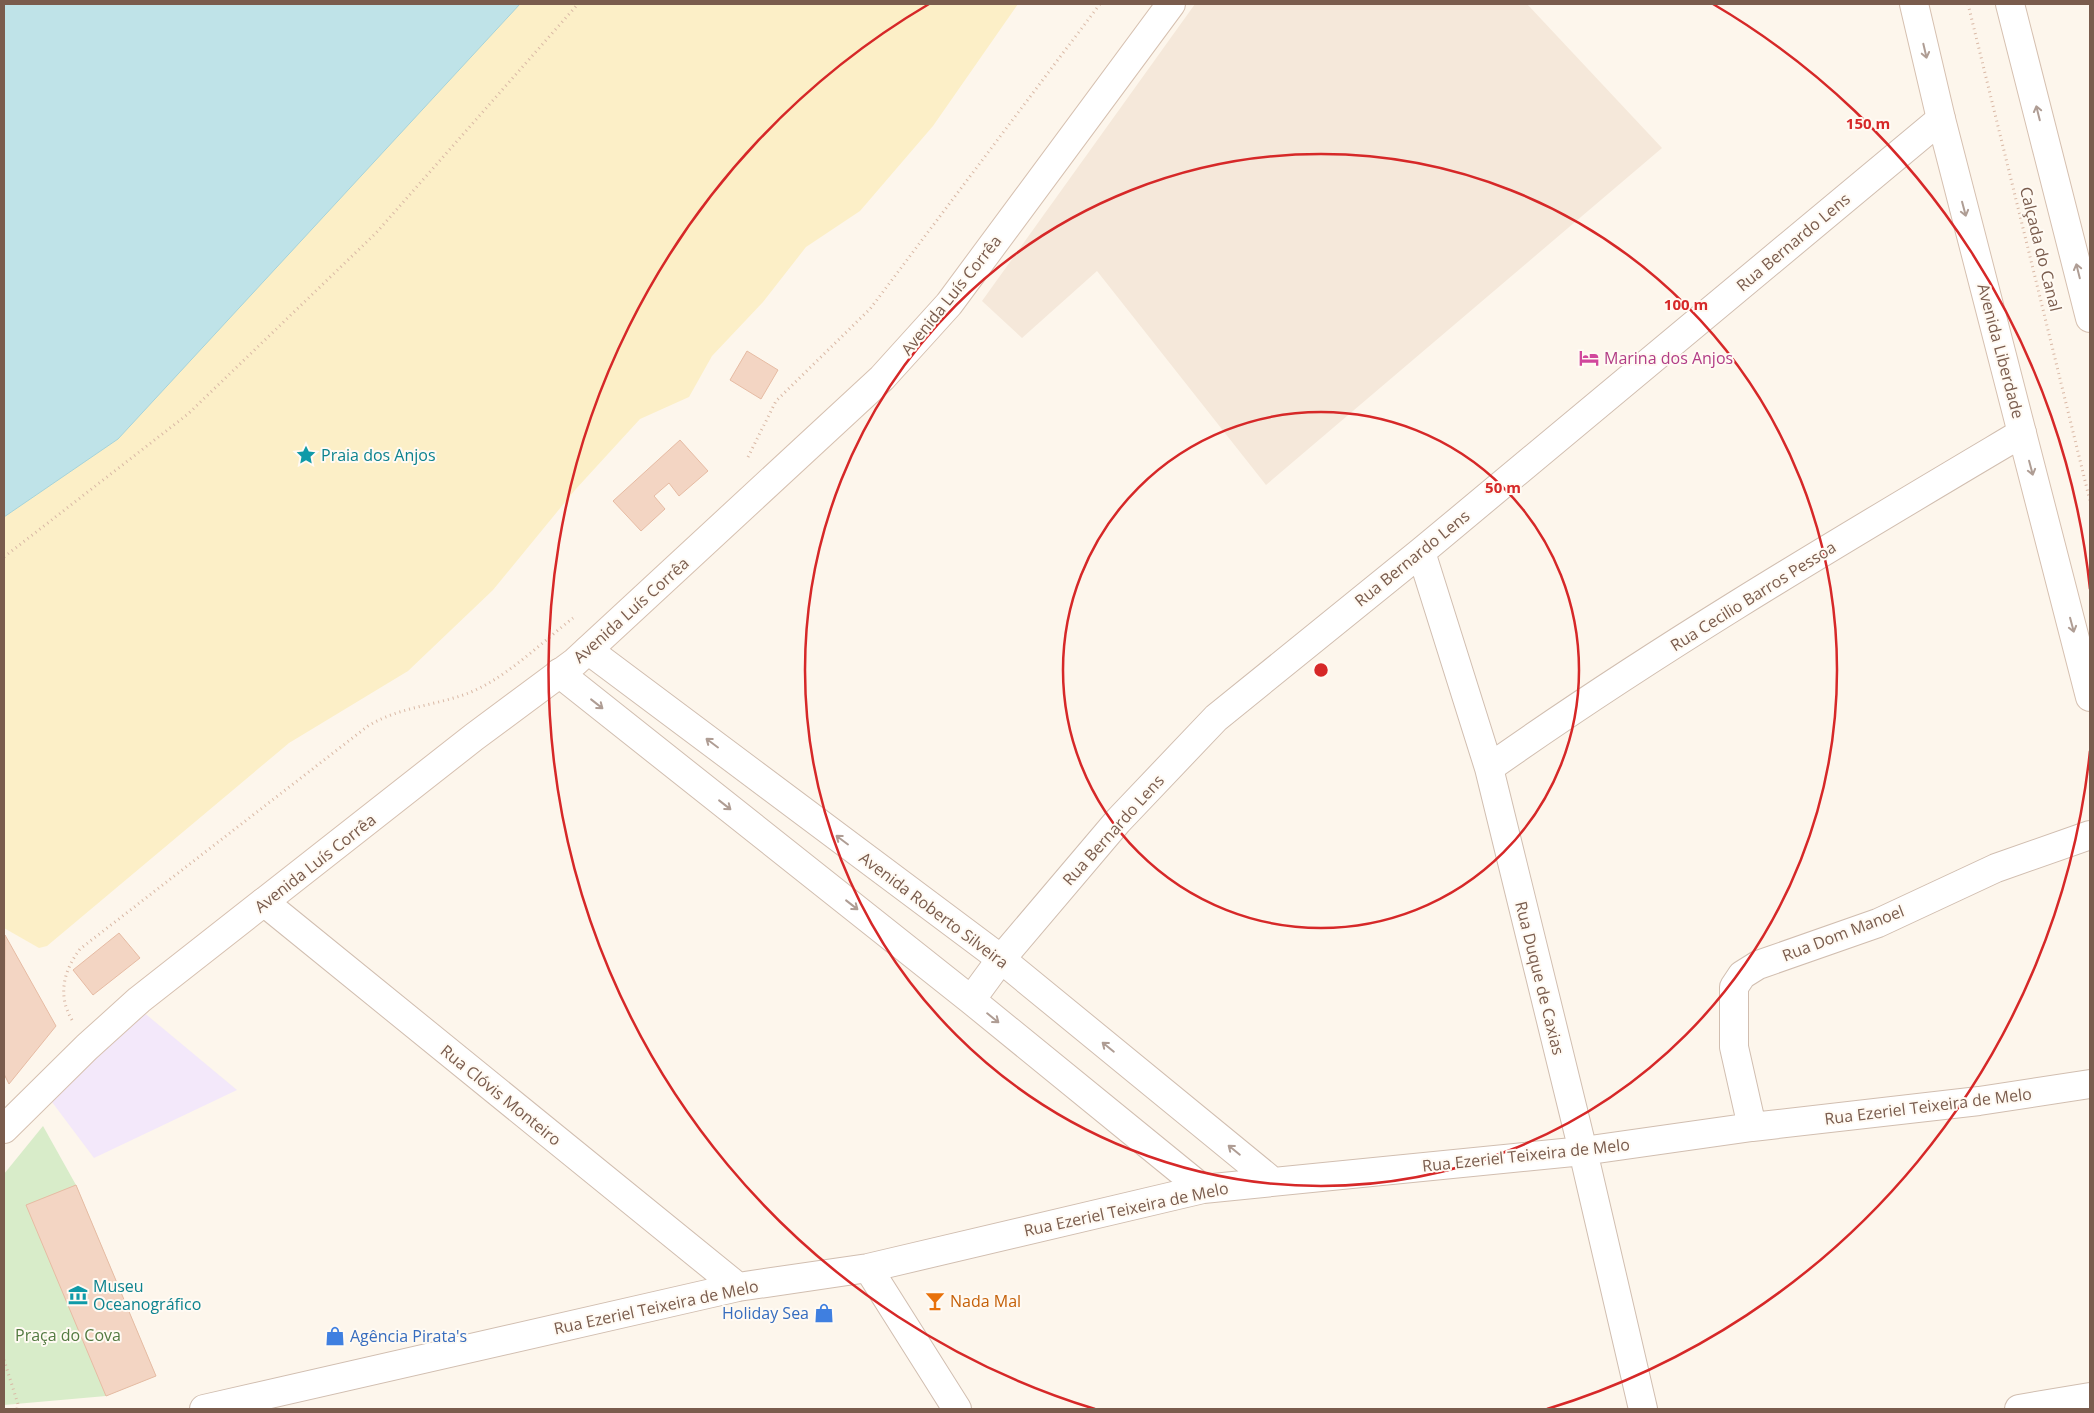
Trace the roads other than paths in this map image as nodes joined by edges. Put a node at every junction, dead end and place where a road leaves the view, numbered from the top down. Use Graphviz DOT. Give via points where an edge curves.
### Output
graph roads {
  1 [pos="1171,4"];
  2 [pos="1914,4"];
  3 [pos="2010,4"];
  4 [pos="1940,119"];
  5 [pos="2090,318"];
  6 [pos="2022,433"];
  7 [pos="1421,552"];
  8 [pos="588,650"];
  9 [pos="559,673"];
  10 [pos="2090,697"];
  11 [pos="1489,768"];
  12 [pos="2090,835"];
  13 [pos="264,902"];
  14 [pos="1001,959"];
  15 [pos="971,1000"];
  16 [pos="2090,1084"];
  17 [pos="1752,1127"];
  18 [pos="4,1129"];
  19 [pos="1583,1151"];
  20 [pos="1272,1181"];
  21 [pos="1203,1189"];
  22 [pos="868,1268"];
  23 [pos="738,1287"];
  24 [pos="2090,1397"];
  25 [pos="204,1409"];
  26 [pos="957,1409"];
  27 [pos="1643,1409"];
  28 [pos="2019,1409"];
  1 -- 8 [label="street, Avenida Luís Corrêa" via="928,329 882,378"];
  2 -- 4 [label="street, Avenida Liberdade, one-way"];
  5 -- 3 [label="street, one-way"];
  4 -- 6 [label="street, Avenida Liberdade, one-way"];
  4 -- 7 [label="street, Rua Bernardo Lens"];
  6 -- 10 [label="street, Avenida Liberdade, one-way"];
  6 -- 11 [label="street, Rua Cecilio Barros Pessoa" via="1847,537 1581,703"];
  7 -- 11 [label="street, Rua Duque de Caxias"];
  7 -- 14 [label="street, Rua Bernardo Lens" via="1216,718 1118,821"];
  8 -- 9 [label="street, Avenida Luís Corrêa"];
  14 -- 8 [label="street, Avenida Roberto Silveira, one-way"];
  9 -- 13 [label="street, Avenida Luís Corrêa"];
  9 -- 15 [label="street, one-way"];
  11 -- 19 [label="street, Rua Duque de Caxias"];
  12 -- 17 [label="street, Rua Dom Manoel" via="1996,868 1878,923 1758,965 1742,975 1734,986 1734,1047"];
  13 -- 18 [label="street, Avenida Luís Corrêa" via="139,1000"];
  13 -- 23 [label="street, Rua Clóvis Monteiro"];
  14 -- 15 [label="street, Rua Bernardo Lens"];
  20 -- 14 [label="street, Avenida Roberto Silveira, one-way"];
  15 -- 21 [label="street, one-way"];
  16 -- 17 [label="street, Rua Ezeriel Teixeira de Melo" via="1979,1101"];
  17 -- 19 [label="street, Rua Ezeriel Teixeira de Melo"];
  19 -- 20 [label="street, Rua Ezeriel Teixeira de Melo"];
  19 -- 27 [label="street, Rua Duque de Caxias"];
  20 -- 21 [label="street, Rua Ezeriel Teixeira de Melo"];
  21 -- 22 [label="street, Rua Ezeriel Teixeira de Melo"];
  22 -- 23 [label="street, Rua Ezeriel Teixeira de Melo"];
  22 -- 26 [label="street"];
  23 -- 25 [label="street, Rua Ezeriel Teixeira de Melo"];
  24 -- 28 [label="street"];
}
